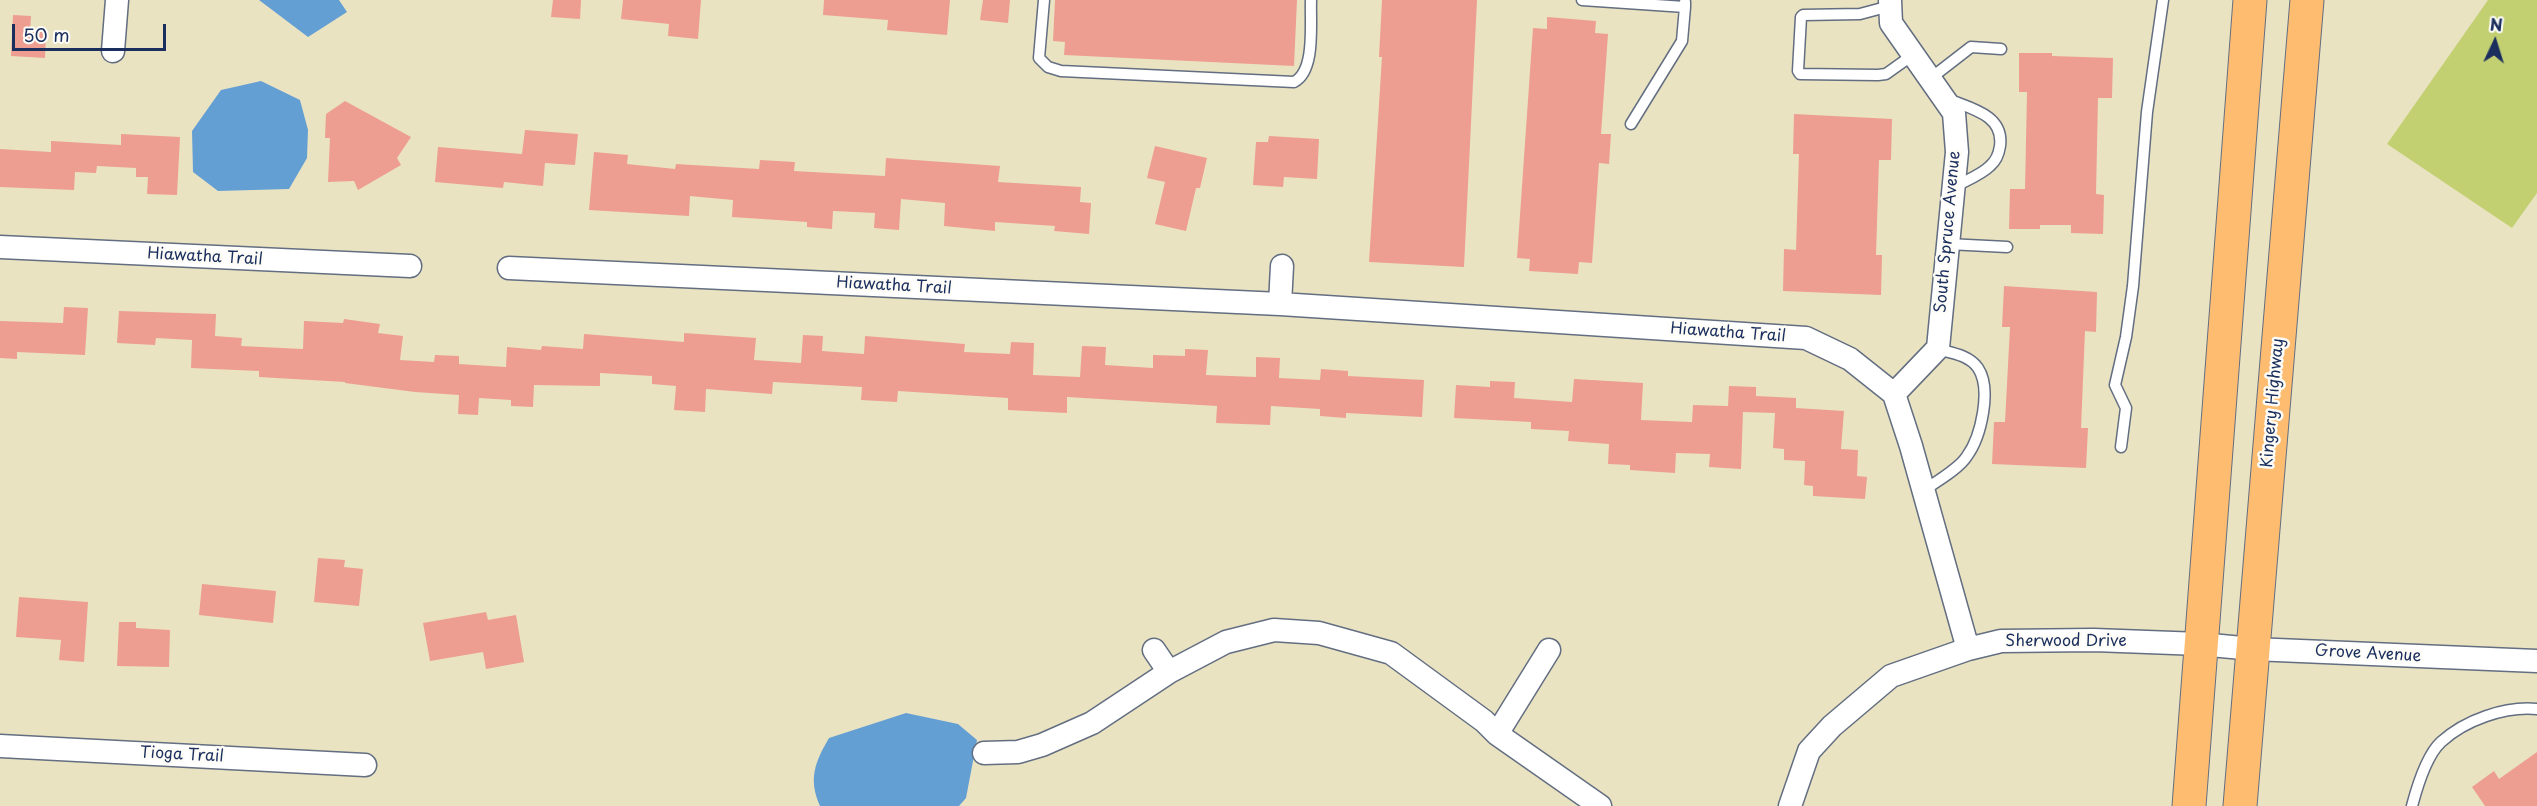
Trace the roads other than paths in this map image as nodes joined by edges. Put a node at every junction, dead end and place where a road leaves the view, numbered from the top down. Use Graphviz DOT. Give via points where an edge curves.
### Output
graph roads {
  1 [pos="117,0"];
  2 [pos="1044,0"];
  3 [pos="1311,0"];
  4 [pos="1582,0"];
  5 [pos="2163,0"];
  6 [pos="2250,0"];
  7 [pos="2307,0"];
  8 [pos="1685,3"];
  9 [pos="1890,3"];
  10 [pos="2001,49"];
  11 [pos="113,51"];
  12 [pos="1914,54"];
  13 [pos="1932,78"];
  14 [pos="1944,98"];
  15 [pos="1631,124"];
  16 [pos="1953,187"];
  17 [pos="1948,244"];
  18 [pos="0,247"];
  19 [pos="2007,247"];
  20 [pos="410,266"];
  21 [pos="1282,266"];
  22 [pos="509,268"];
  23 [pos="1280,304"];
  24 [pos="1937,349"];
  25 [pos="1894,394"];
  26 [pos="2121,447"];
  27 [pos="1924,490"];
  28 [pos="2200,644"];
  29 [pos="1968,649"];
  30 [pos="2253,649"];
  31 [pos="1154,650"];
  32 [pos="1549,650"];
  33 [pos="2537,662"];
  34 [pos="1169,672"];
  35 [pos="2537,709"];
  36 [pos="1497,734"];
  37 [pos="0,746"];
  38 [pos="984,753"];
  39 [pos="365,765"];
  40 [pos="1600,806"];
  41 [pos="1790,806"];
  42 [pos="2189,806"];
  43 [pos="2240,806"];
  44 [pos="2412,806"];
  1 -- 11 [label="street"];
  2 -- 3 [label="lane" via="1039,58 1060,71 1294,82 1302,78 1309,64"];
  4 -- 8 [label="lane"];
  5 -- 26 [label="lane" via="2147,112 2126,337 2115,385 2126,408"];
  6 -- 28 [label="highway"];
  7 -- 30 [label="highway, Kingery Highway"];
  8 -- 15 [label="lane" via="1682,41"];
  9 -- 12 [label="street, South Spruce Avenue" via="1891,23"];
  9 -- 12 [label="lane" via="1860,14 1803,15 1798,71 1886,74"];
  10 -- 13 [label="lane" via="1971,47"];
  12 -- 13 [label="street, South Spruce Avenue"];
  13 -- 14 [label="street, South Spruce Avenue"];
  14 -- 16 [label="street, South Spruce Avenue" via="1954,113 1957,152"];
  14 -- 16 [label="lane" via="1978,110 1993,119 1999,129 1998,156 1989,167"];
  16 -- 17 [label="street, South Spruce Avenue"];
  17 -- 19 [label="lane"];
  17 -- 24 [label="street, South Spruce Avenue"];
  18 -- 20 [label="street, Hiawatha Trail"];
  21 -- 23 [label="street"];
  22 -- 23 [label="street, Hiawatha Trail"];
  23 -- 25 [label="street, Hiawatha Trail" via="1806,339 1850,359"];
  24 -- 25 [label="street"];
  24 -- 27 [label="lane" via="1966,357 1979,369 1985,398 1980,433 1966,459"];
  25 -- 27 [label="street"];
  27 -- 29 [label="street"];
  28 -- 29 [label="street, Sherwood Drive" via="2001,641"];
  28 -- 30 [label="street, Grove Avenue"];
  28 -- 42 [label="highway"];
  29 -- 41 [label="street, Sherwood Drive" via="1891,676 1832,726 1809,751"];
  30 -- 33 [label="street, Grove Avenue"];
  30 -- 43 [label="highway, Kingery Highway"];
  31 -- 34 [label="street"];
  32 -- 36 [label="street"];
  34 -- 36 [label="street" via="1226,642 1274,630 1319,633 1391,653"];
  34 -- 38 [label="street" via="1092,723 1042,745 1018,752"];
  35 -- 44 [label="lane" via="2523,707 2477,718 2440,743 2420,779"];
  36 -- 40 [label="street"];
  37 -- 39 [label="street, Tioga Trail"];
}
